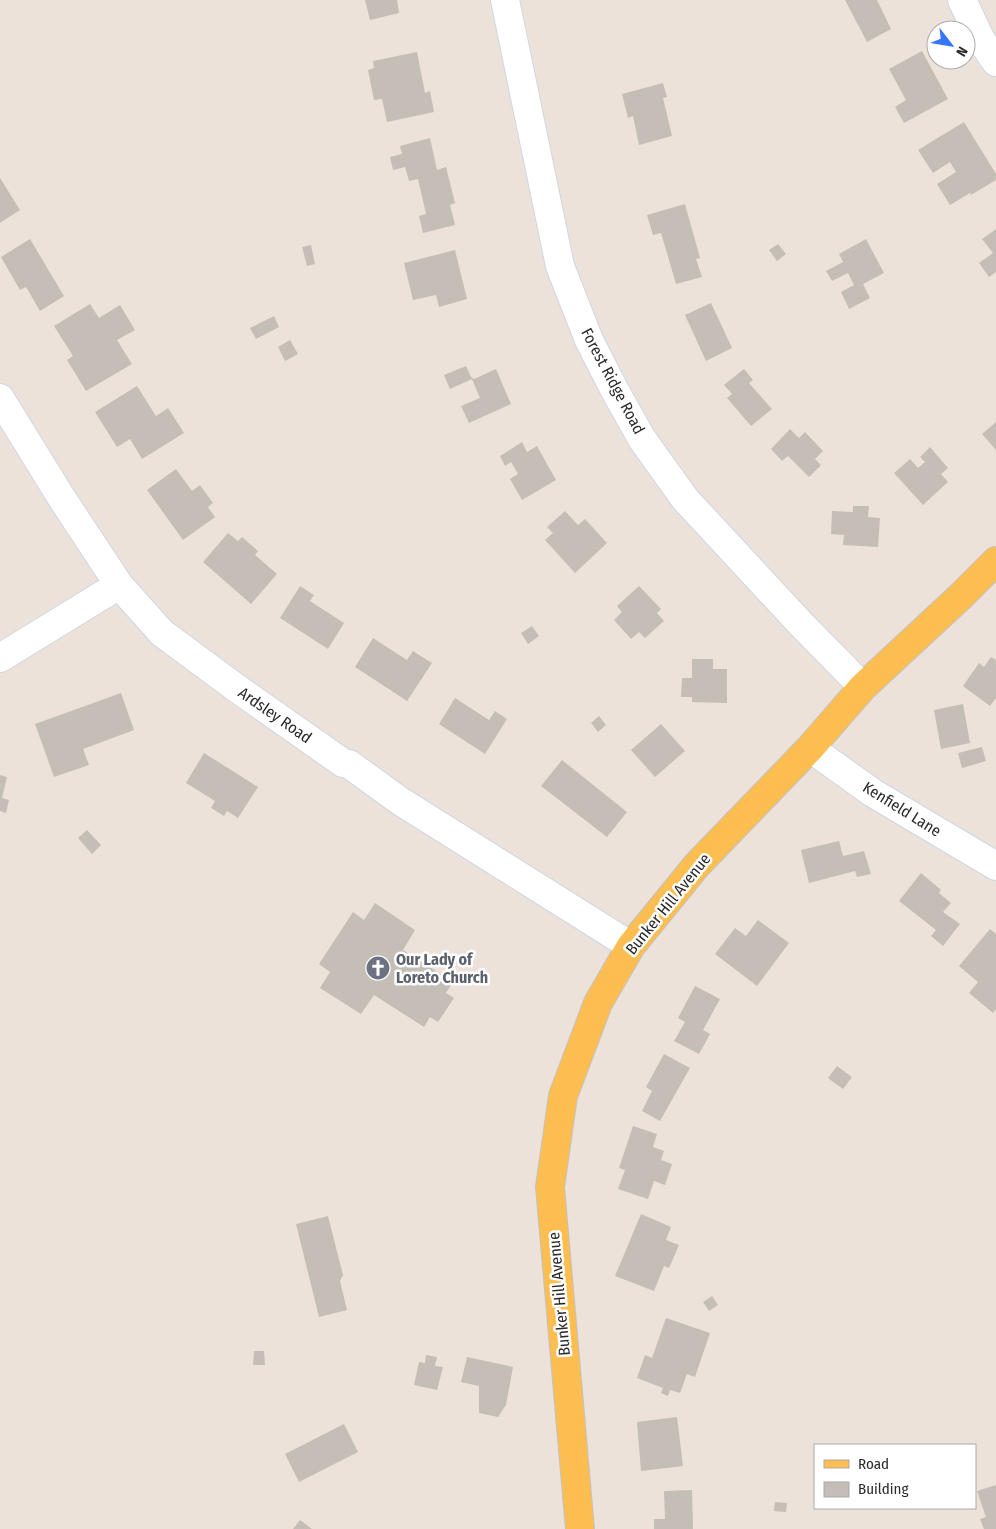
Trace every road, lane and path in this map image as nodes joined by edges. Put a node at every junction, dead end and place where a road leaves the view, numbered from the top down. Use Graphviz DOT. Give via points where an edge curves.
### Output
graph roads {
  1 [pos="504,0"];
  2 [pos="962,0"];
  3 [pos="996,62"];
  4 [pos="0,398"];
  5 [pos="996,561"];
  6 [pos="119,585"];
  7 [pos="0,658"];
  8 [pos="863,687"];
  9 [pos="810,748"];
  10 [pos="996,866"];
  11 [pos="631,946"];
  12 [pos="580,1529"];
  1 -- 8 [label="street, Forest Ridge Road" via="560,266 589,340 614,389 642,439 685,499"];
  2 -- 3 [label="street" via="981,40"];
  4 -- 6 [label="street, Ardsley Road"];
  5 -- 8 [label="main road, Bunker Hill Avenue"];
  6 -- 7 [label="street"];
  6 -- 11 [label="street, Ardsley Road" via="162,633 250,698 400,801"];
  8 -- 9 [label="main road, Bunker Hill Avenue"];
  9 -- 10 [label="street, Kenfield Lane" via="873,792"];
  9 -- 11 [label="main road, Bunker Hill Avenue" via="697,866"];
  11 -- 12 [label="main road, Bunker Hill Avenue" via="598,1003 562,1096 550,1187"];
}
